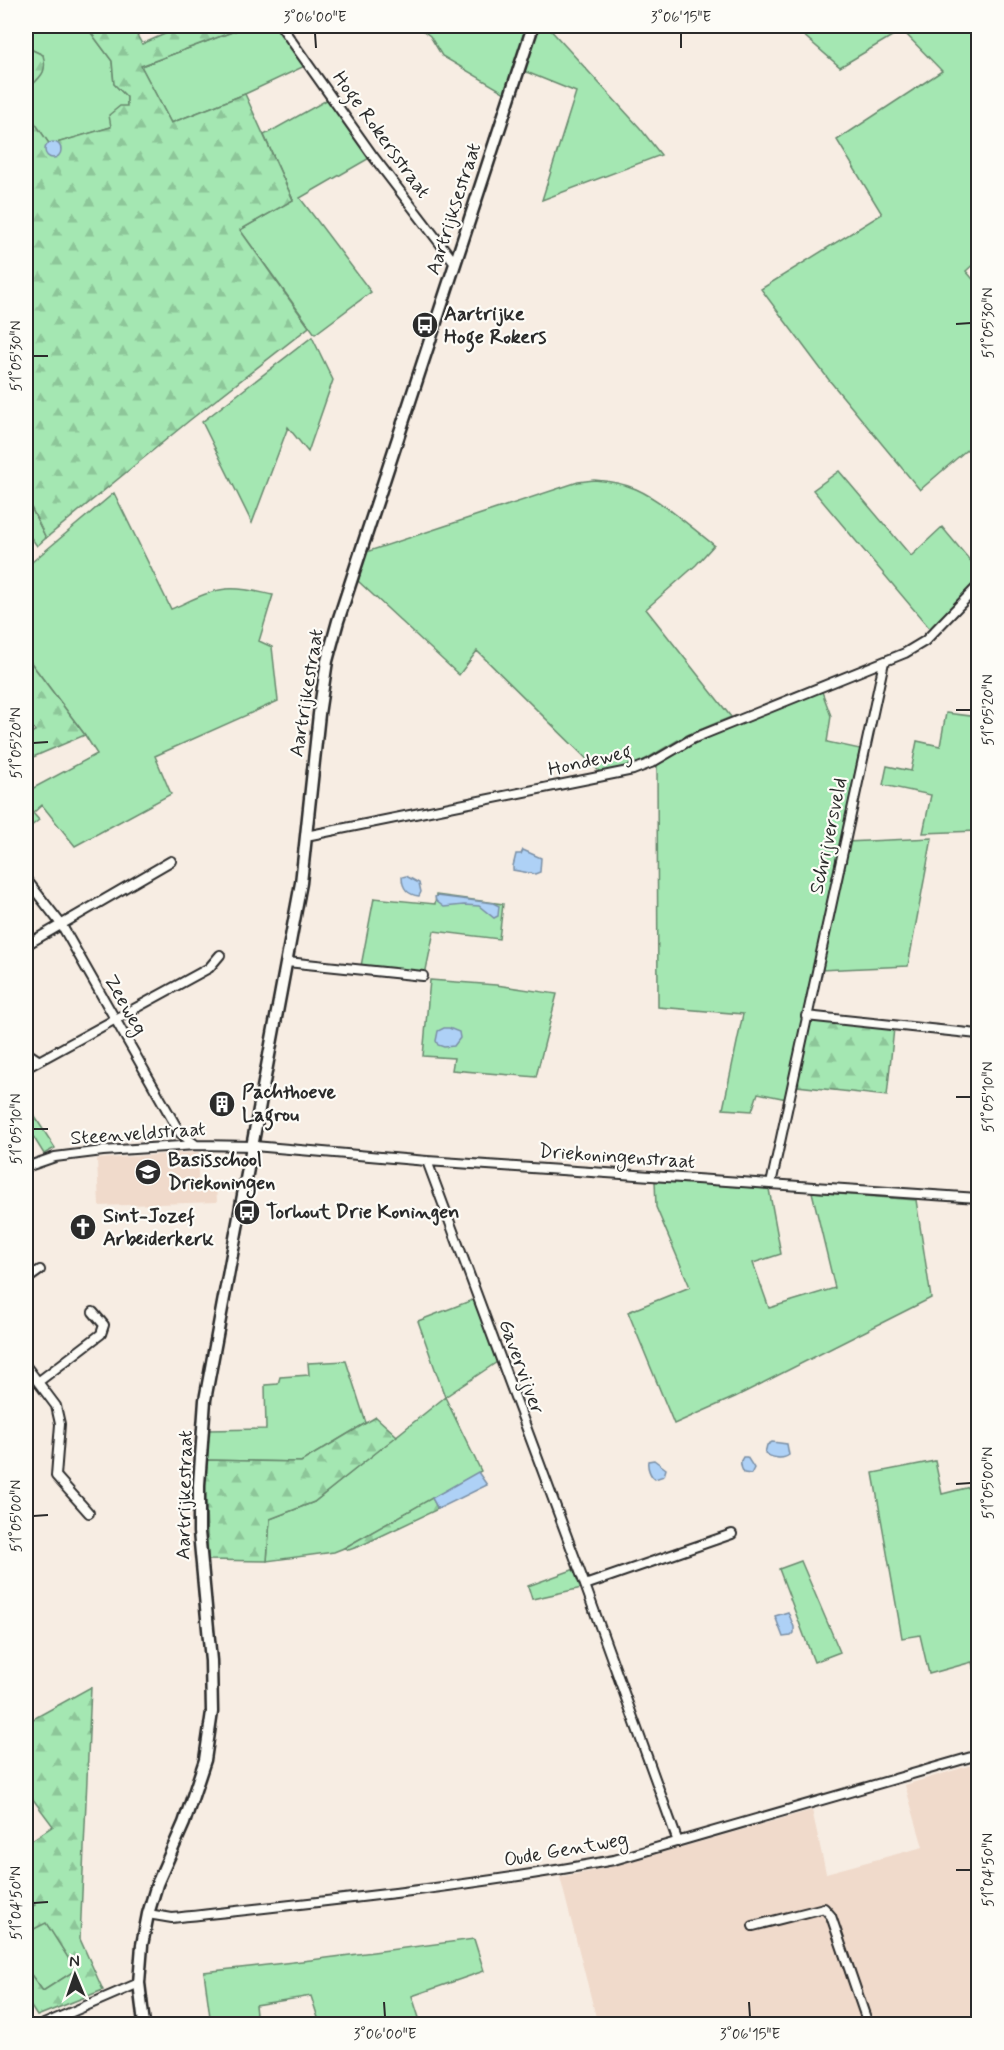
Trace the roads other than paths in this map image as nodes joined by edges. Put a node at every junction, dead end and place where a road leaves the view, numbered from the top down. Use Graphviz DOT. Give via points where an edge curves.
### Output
graph roads {
  1 [pos="281,26"];
  2 [pos="533,26"];
  3 [pos="455,263"];
  4 [pos="409,404"];
  5 [pos="978,586"];
  6 [pos="884,662"];
  7 [pos="306,836"];
  8 [pos="171,861"];
  9 [pos="26,879"];
  10 [pos="61,924"];
  11 [pos="26,945"];
  12 [pos="219,955"];
  13 [pos="287,962"];
  14 [pos="423,976"];
  15 [pos="806,1016"];
  16 [pos="115,1019"];
  17 [pos="978,1034"];
  18 [pos="26,1052"];
  19 [pos="38,1060"];
  20 [pos="26,1068"];
  21 [pos="196,1145"];
  22 [pos="254,1146"];
  23 [pos="427,1161"];
  24 [pos="26,1167"];
  25 [pos="771,1184"];
  26 [pos="978,1198"];
  27 [pos="40,1270"];
  28 [pos="26,1280"];
  29 [pos="93,1312"];
  30 [pos="26,1366"];
  31 [pos="38,1382"];
  32 [pos="89,1513"];
  33 [pos="732,1534"];
  34 [pos="585,1585"];
  35 [pos="978,1755"];
  36 [pos="678,1842"];
  37 [pos="148,1914"];
  38 [pos="753,1926"];
  39 [pos="139,1983"];
  40 [pos="44,2025"];
  41 [pos="144,2025"];
  42 [pos="868,2025"];
  1 -- 3 [label="street, Hoge Rokersstraat"];
  2 -- 3 [label="street, Aartrijksestraat"];
  3 -- 4 [label="street, Aartrijksestraat"];
  4 -- 7 [label="street, Aartrijkestraat" via="327,661"];
  5 -- 6 [label="street, Hondeweg" via="929,637"];
  6 -- 7 [label="street, Hondeweg" via="692,739 633,770"];
  6 -- 15 [label="street, Schrijversveld"];
  7 -- 13 [label="street, Aartrijkestraat"];
  8 -- 10 [label="street"];
  9 -- 10 [label="street, Zeeweg"];
  10 -- 11 [label="street"];
  10 -- 16 [label="street, Zeeweg"];
  12 -- 16 [label="street" via="209,968"];
  13 -- 14 [label="street"];
  13 -- 22 [label="street, Aartrijkestraat"];
  15 -- 17 [label="street"];
  15 -- 25 [label="street, Schrijversveld"];
  16 -- 19 [label="street"];
  16 -- 21 [label="street, Zeeweg" via="180,1133"];
  18 -- 19 [label="street"];
  19 -- 20 [label="street"];
  21 -- 22 [label="street, Steenveldstraat"];
  21 -- 24 [label="street, Steenveldstraat" via="55,1157"];
  22 -- 23 [label="street, Driekoningenstraat"];
  22 -- 37 [label="street, Aartrijkestraat" via="202,1434 199,1532 212,1712 205,1760"];
  23 -- 25 [label="street, Driekoningenstraat"];
  23 -- 34 [label="street, Gavervijver"];
  25 -- 26 [label="street, Driekoningenstraat"];
  27 -- 28 [label="street"];
  29 -- 31 [label="street" via="104,1325 101,1334"];
  30 -- 31 [label="street"];
  31 -- 32 [label="street" via="56,1406 60,1424 56,1476"];
  33 -- 34 [label="street"];
  34 -- 36 [label="street, Gavervijver"];
  35 -- 36 [label="street, Oude Gentweg"];
  36 -- 37 [label="street, Oude Gentweg" via="562,1870 172,1918"];
  37 -- 39 [label="street, Aartrijkestraat"];
  38 -- 42 [label="street" via="824,1908 831,1916"];
  39 -- 40 [label="street"];
  39 -- 41 [label="street, Aartrijkestraat"];
}
